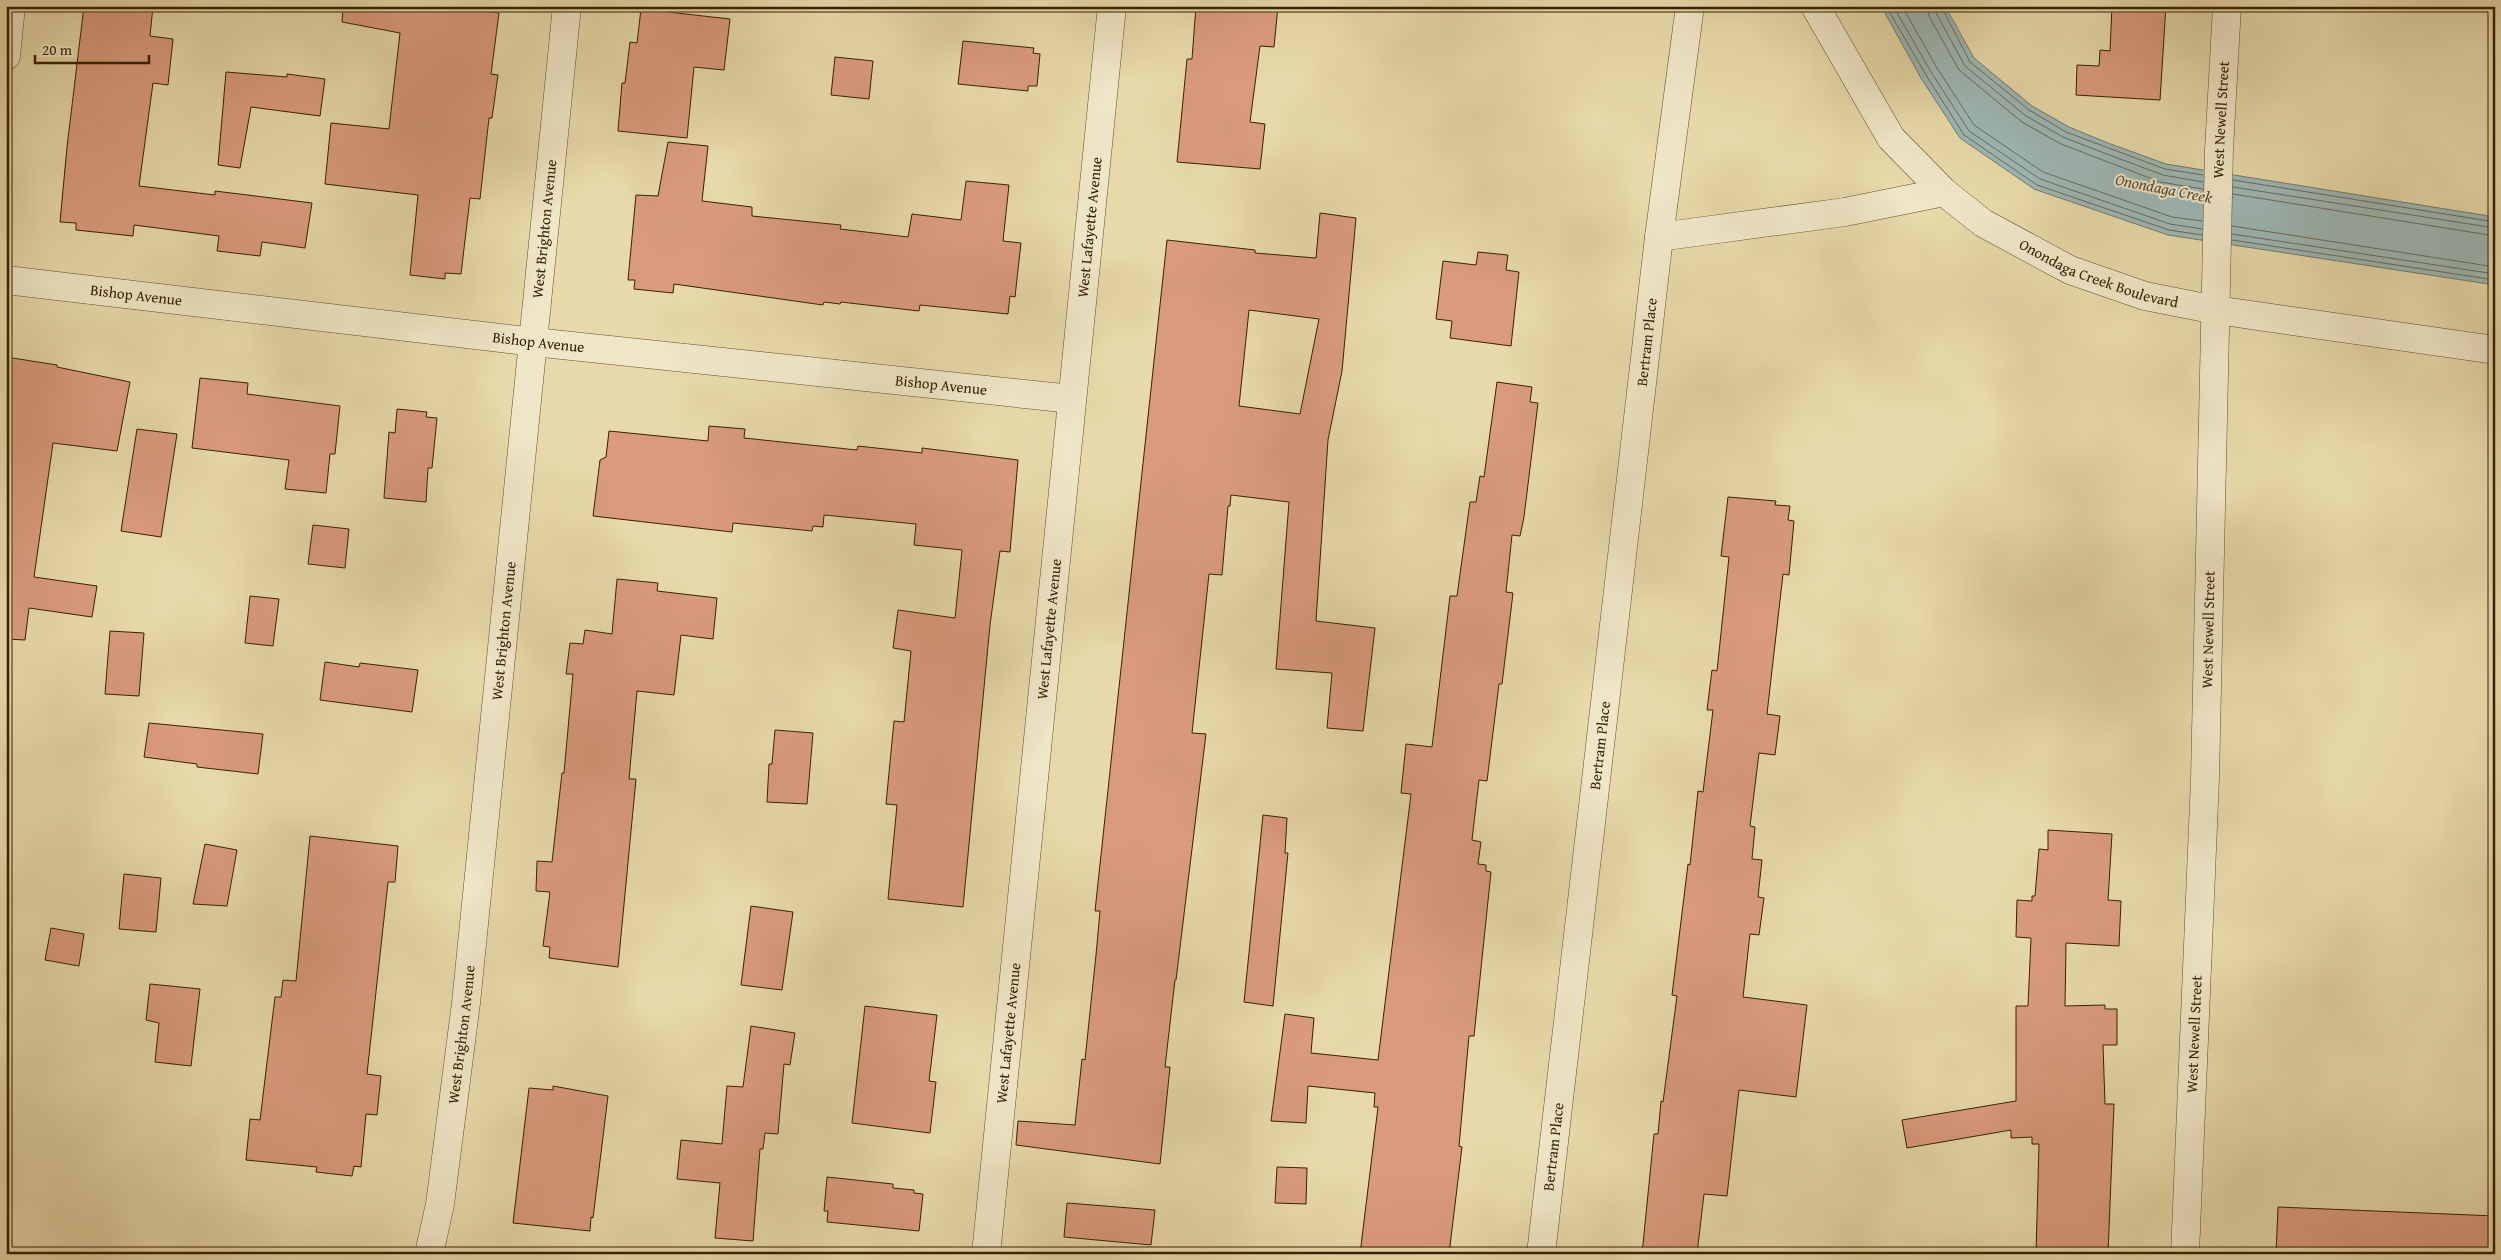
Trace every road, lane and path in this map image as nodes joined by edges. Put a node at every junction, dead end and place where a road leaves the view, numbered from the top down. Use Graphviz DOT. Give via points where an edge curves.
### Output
graph roads {
  1 [pos="11,6"];
  2 [pos="567,6"];
  3 [pos="1112,6"];
  4 [pos="1690,6"];
  5 [pos="1814,6"];
  6 [pos="2227,6"];
  7 [pos="6,56"];
  8 [pos="1944,192"];
  9 [pos="1659,237"];
  10 [pos="6,280"];
  11 [pos="2216,310"];
  12 [pos="534,342"];
  13 [pos="2495,350"];
  14 [pos="1072,399"];
  15 [pos="429,1254"];
  16 [pos="986,1254"];
  17 [pos="1541,1254"];
  18 [pos="2186,1254"];
  1 -- 7 [label="street"];
  2 -- 12 [label="street, West Brighton Avenue"];
  3 -- 14 [label="street, West Lafayette Avenue"];
  4 -- 9 [label="street, Bertram Place"];
  5 -- 8 [label="street, Onondaga Creek Boulevard" via="1891,138"];
  6 -- 11 [label="street, West Newell Street" via="2219,150"];
  8 -- 9 [label="street" via="1845,212"];
  8 -- 11 [label="street, Onondaga Creek Boulevard" via="1983,223 2070,270 2145,296"];
  9 -- 17 [label="street, Bertram Place"];
  10 -- 12 [label="street, Bishop Avenue"];
  11 -- 13 [label="street, Onondaga Creek Boulevard"];
  11 -- 18 [label="street, West Newell Street" via="2205,778"];
  12 -- 14 [label="street, Bishop Avenue"];
  12 -- 15 [label="street, West Brighton Avenue" via="466,1003 440,1204"];
  14 -- 16 [label="street, West Lafayette Avenue"];
}
